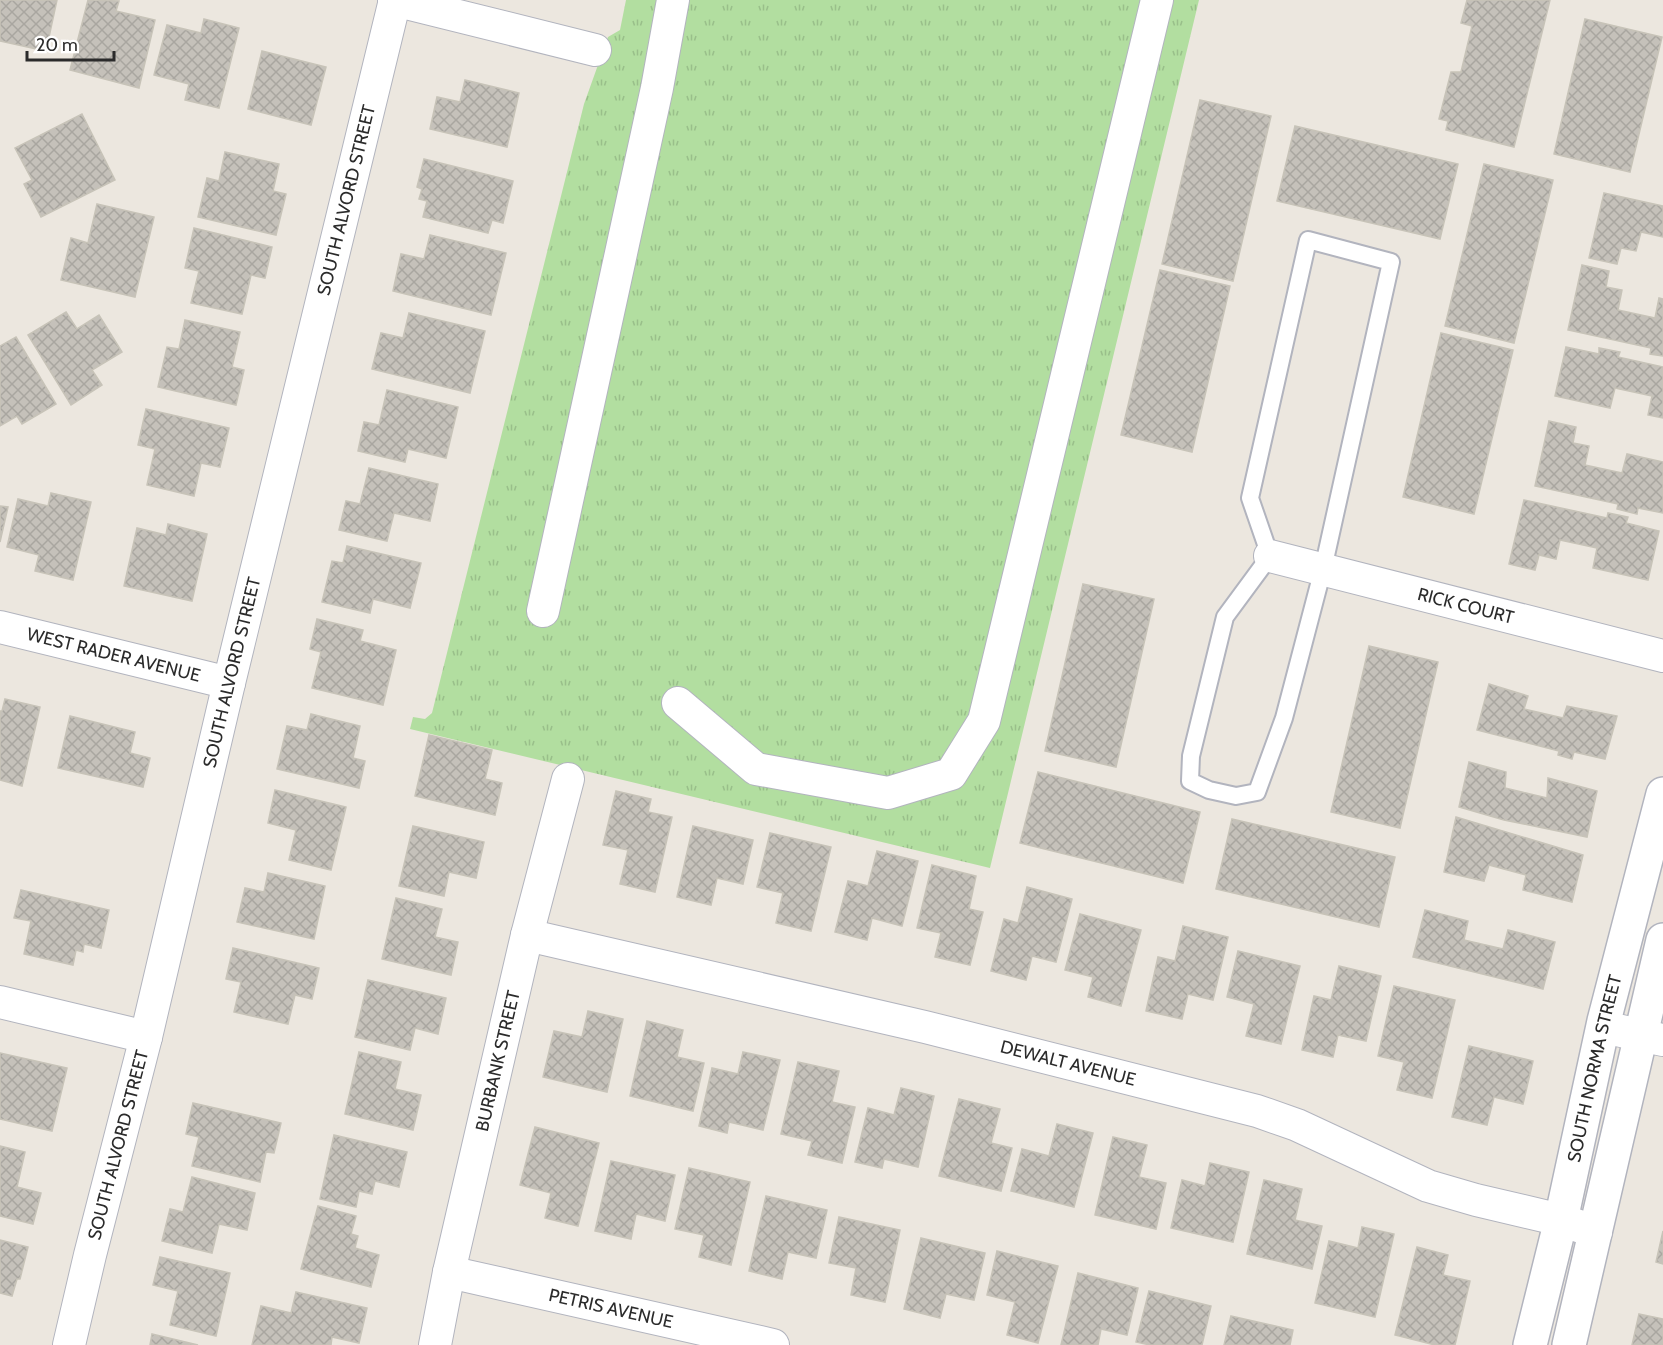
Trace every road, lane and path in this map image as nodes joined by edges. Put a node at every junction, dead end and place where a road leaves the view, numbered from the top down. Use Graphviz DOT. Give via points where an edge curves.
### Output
graph roads {
  1 [pos="395,0"];
  2 [pos="673,0"];
  3 [pos="1157,0"];
  4 [pos="595,50"];
  5 [pos="1270,556"];
  6 [pos="1323,570"];
  7 [pos="543,612"];
  8 [pos="0,627"];
  9 [pos="1663,656"];
  10 [pos="229,682"];
  11 [pos="678,703"];
  12 [pos="568,779"];
  13 [pos="1663,795"];
  14 [pos="527,935"];
  15 [pos="1663,940"];
  16 [pos="0,1002"];
  17 [pos="1603,1027"];
  18 [pos="146,1037"];
  19 [pos="1652,1037"];
  20 [pos="1561,1220"];
  21 [pos="1596,1232"];
  22 [pos="449,1272"];
  23 [pos="753,1342"];
  24 [pos="69,1345"];
  25 [pos="435,1345"];
  26 [pos="1530,1345"];
  27 [pos="1569,1345"];
  1 -- 4 [label="street"];
  1 -- 10 [label="street, SOUTH ALVORD STREET"];
  2 -- 7 [label="street"];
  3 -- 11 [label="street" via="984,721 951,774 888,793 756,769"];
  5 -- 6 [label="street, RICK COURT"];
  5 -- 6 [label="lane" via="1225,617 1191,756 1190,781 1209,790 1236,796 1257,792 1284,718"];
  5 -- 6 [label="lane" via="1250,498 1308,240 1391,262"];
  6 -- 9 [label="street, RICK COURT"];
  8 -- 10 [label="street, WEST RADER AVENUE"];
  10 -- 18 [label="street, SOUTH ALVORD STREET"];
  12 -- 14 [label="street, BURBANK STREET"];
  13 -- 17 [label="street, SOUTH NORMA STREET"];
  14 -- 20 [label="street, DEWALT AVENUE" via="925,1027 1257,1111 1297,1125 1428,1186"];
  14 -- 22 [label="street, BURBANK STREET"];
  15 -- 19 [label="street, SOUTH NORMA STREET"];
  16 -- 18 [label="street"];
  17 -- 19 [label="street"];
  17 -- 20 [label="street, SOUTH NORMA STREET"];
  18 -- 24 [label="street, SOUTH ALVORD STREET"];
  19 -- 21 [label="street, SOUTH NORMA STREET"];
  20 -- 21 [label="street, DEWALT AVENUE"];
  20 -- 26 [label="street, SOUTH NORMA STREET"];
  21 -- 27 [label="street, SOUTH NORMA STREET"];
  22 -- 23 [label="street, PETRIS AVENUE"];
  22 -- 25 [label="street, BURBANK STREET"];
}
